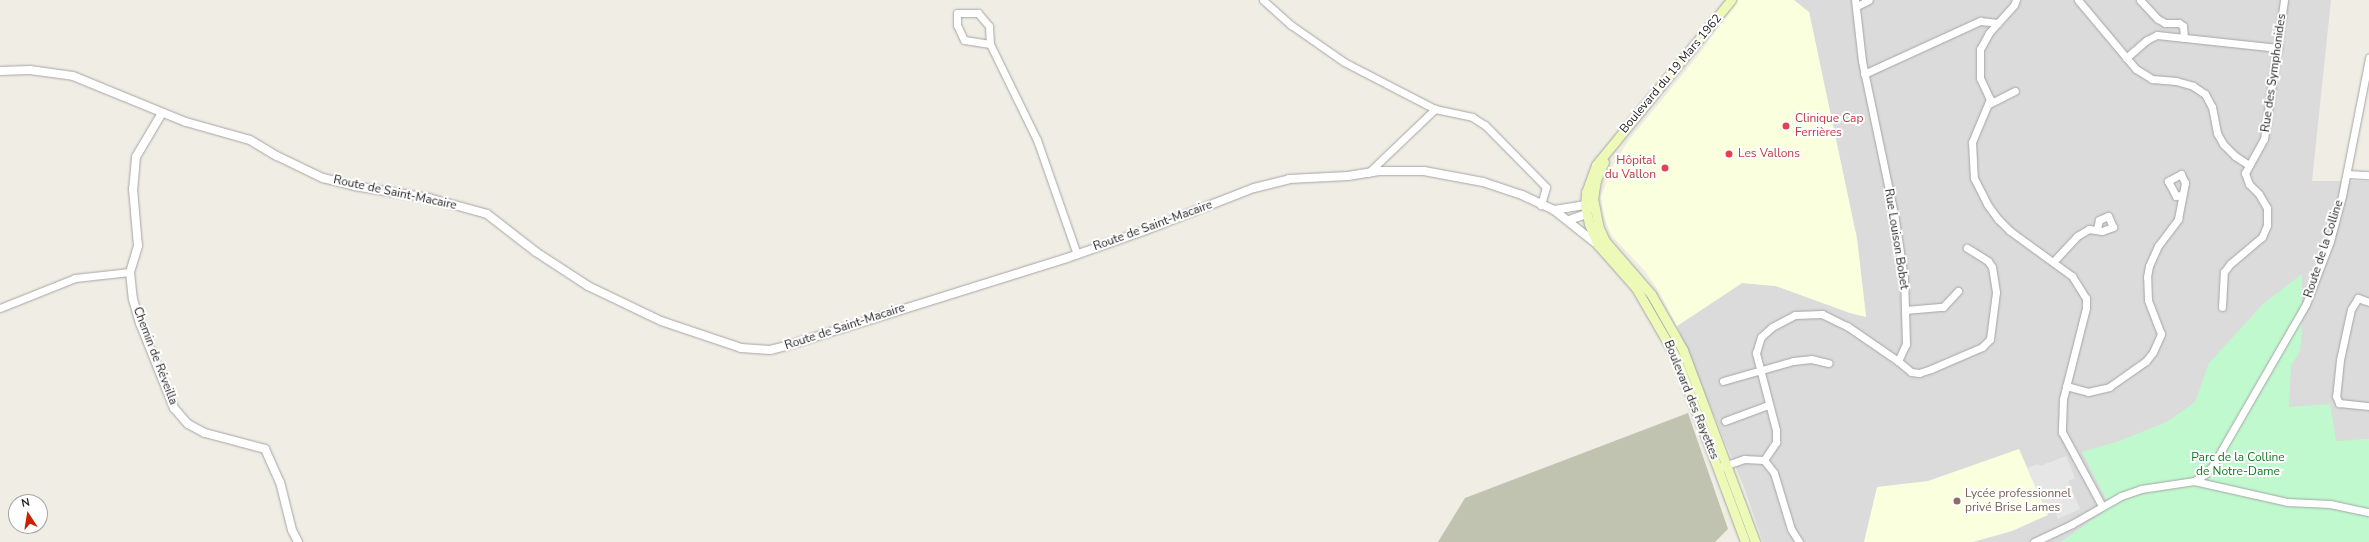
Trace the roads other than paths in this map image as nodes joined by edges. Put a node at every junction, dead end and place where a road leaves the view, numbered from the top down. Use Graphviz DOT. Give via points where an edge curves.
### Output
graph roads {
  1 [pos="1263,0"];
  2 [pos="1731,0"];
  3 [pos="1869,0"];
  4 [pos="2016,0"];
  5 [pos="2078,0"];
  6 [pos="2140,0"];
  7 [pos="2284,0"];
  8 [pos="1856,3"];
  9 [pos="1998,23"];
  10 [pos="2184,38"];
  11 [pos="990,44"];
  12 [pos="2278,48"];
  13 [pos="2126,58"];
  14 [pos="2369,58"];
  15 [pos="0,71"];
  16 [pos="1864,74"];
  17 [pos="2015,90"];
  18 [pos="1989,104"];
  19 [pos="1435,109"];
  20 [pos="162,113"];
  21 [pos="1610,147"];
  22 [pos="2249,165"];
  23 [pos="1600,172"];
  24 [pos="1368,173"];
  25 [pos="2347,174"];
  26 [pos="2369,175"];
  27 [pos="2181,195"];
  28 [pos="1542,205"];
  29 [pos="1587,209"];
  30 [pos="1554,210"];
  31 [pos="1569,220"];
  32 [pos="2097,229"];
  33 [pos="1598,246"];
  34 [pos="1967,248"];
  35 [pos="1077,254"];
  36 [pos="2053,262"];
  37 [pos="1630,269"];
  38 [pos="130,272"];
  39 [pos="1958,291"];
  40 [pos="2369,302"];
  41 [pos="2222,307"];
  42 [pos="0,308"];
  43 [pos="1905,310"];
  44 [pos="1898,361"];
  45 [pos="1829,363"];
  46 [pos="1759,370"];
  47 [pos="1723,381"];
  48 [pos="2066,386"];
  49 [pos="1768,405"];
  50 [pos="2369,406"];
  51 [pos="1725,421"];
  52 [pos="1764,460"];
  53 [pos="1722,467"];
  54 [pos="2194,481"];
  55 [pos="2102,506"];
  56 [pos="2369,512"];
  57 [pos="298,542"];
  58 [pos="1745,542"];
  59 [pos="1755,542"];
  60 [pos="1799,542"];
  61 [pos="2034,542"];
  1 -- 19 [label="street" via="1291,25 1344,62"];
  2 -- 21 [label="main road, Boulevard du 19 Mars 1962"];
  3 -- 8 [label="street"];
  4 -- 9 [label="street"];
  5 -- 13 [label="street"];
  6 -- 10 [label="street" via="2158,20 2183,26"];
  7 -- 12 [label="street, Rue des Symphonides"];
  8 -- 16 [label="street, Rue Louison Bobet"];
  9 -- 16 [label="street" via="1980,21"];
  9 -- 18 [label="street" via="1980,49 1980,78 1990,99"];
  10 -- 12 [label="street"];
  10 -- 13 [label="street" via="2157,35"];
  11 -- 11 [label="street" via="988,26 978,13 957,13 957,25 964,40"];
  11 -- 35 [label="street" via="1037,140"];
  12 -- 22 [label="street, Rue des Symphonides" via="2264,139"];
  13 -- 22 [label="street" via="2136,69 2152,79 2176,81 2193,86 2205,94 2212,107 2217,133 2223,144"];
  14 -- 25 [label="street, Route de la Colline"];
  15 -- 20 [label="street, Route de Saint-Macaire" via="30,70 73,76"];
  16 -- 43 [label="street, Rue Louison Bobet" via="1895,218 1904,278"];
  17 -- 18 [label="street"];
  18 -- 36 [label="street" via="1972,142 1974,178 1994,214 2010,231"];
  19 -- 24 [label="street"];
  19 -- 28 [label="street" via="1472,117 1485,125 1546,187"];
  20 -- 35 [label="street, Route de Saint-Macaire" via="250,140 323,178 354,186 429,198 487,214 536,252 588,286 661,321 741,348 770,350 786,346"];
  20 -- 38 [label="street, Chemin de Réveilla" via="136,157 133,189 138,246"];
  21 -- 23 [label="main road, Boulevard des Rayettes"];
  21 -- 29 [label="main road, Boulevard des Rayettes" via="1590,177 1586,192"];
  22 -- 41 [label="street, Rue des Symphonides" via="2245,173 2248,184 2259,194 2266,208 2266,225 2262,237 2224,272"];
  23 -- 29 [label="street" via="1594,178"];
  23 -- 37 [label="main road, Boulevard des Rayettes" via="1594,198 1598,228 1605,241"];
  24 -- 28 [label="street, Route de Saint-Macaire" via="1424,171 1476,180 1522,195"];
  24 -- 35 [label="street, Route de Saint-Macaire" via="1289,179 1254,188"];
  25 -- 26 [label="street"];
  25 -- 54 [label="street, Route de la Colline" via="2330,240 2306,304 2213,465"];
  27 -- 48 [label="street" via="2182,206 2178,219 2158,246 2149,266 2146,288 2161,334 2153,352 2146,361 2109,387 2088,392"];
  28 -- 30 [label="street, Route de Saint-Macaire"];
  29 -- 30 [label="street"];
  29 -- 31 [label="street"];
  29 -- 33 [label="main road, Boulevard des Rayettes"];
  29 -- 37 [label="street" via="1602,243 1611,255"];
  30 -- 31 [label="street, Route de Saint-Macaire"];
  31 -- 33 [label="street, Route de Saint-Macaire"];
  32 -- 36 [label="street" via="2088,229 2077,236"];
  33 -- 53 [label="main road, Boulevard des Rayettes" via="1636,288 1666,338"];
  34 -- 44 [label="street" via="1988,261 1992,267 1996,292 1990,339 1982,347 1919,372 1911,372"];
  36 -- 48 [label="street" via="2072,276 2084,293 2087,304"];
  37 -- 53 [label="main road, Boulevard des Rayettes" via="1651,294 1683,350"];
  38 -- 42 [label="street" via="75,278"];
  38 -- 57 [label="street, Chemin de Réveilla" via="133,299 140,323 174,408 188,424 205,433 265,449 280,482 292,530"];
  39 -- 43 [label="street" via="1943,307"];
  40 -- 50 [label="street" via="2355,297 2345,331 2336,396 2339,403"];
  43 -- 44 [label="street, Rue Louison Bobet" via="1906,344"];
  44 -- 46 [label="street" via="1847,326 1822,314 1808,313 1795,315 1781,322 1762,337 1756,353"];
  45 -- 46 [label="street" via="1811,359"];
  46 -- 47 [label="street"];
  46 -- 49 [label="street"];
  48 -- 55 [label="street" via="2061,412 2062,432"];
  49 -- 51 [label="street"];
  49 -- 52 [label="street" via="1775,423 1776,442"];
  52 -- 53 [label="street" via="1744,459"];
  52 -- 60 [label="street" via="1774,473 1791,529"];
  53 -- 58 [label="main road, Boulevard des Rayettes"];
  53 -- 59 [label="main road, Boulevard des Rayettes"];
  54 -- 55 [label="street" via="2141,489"];
  54 -- 56 [label="street" via="2287,502 2330,504"];
  55 -- 61 [label="street"];
}
